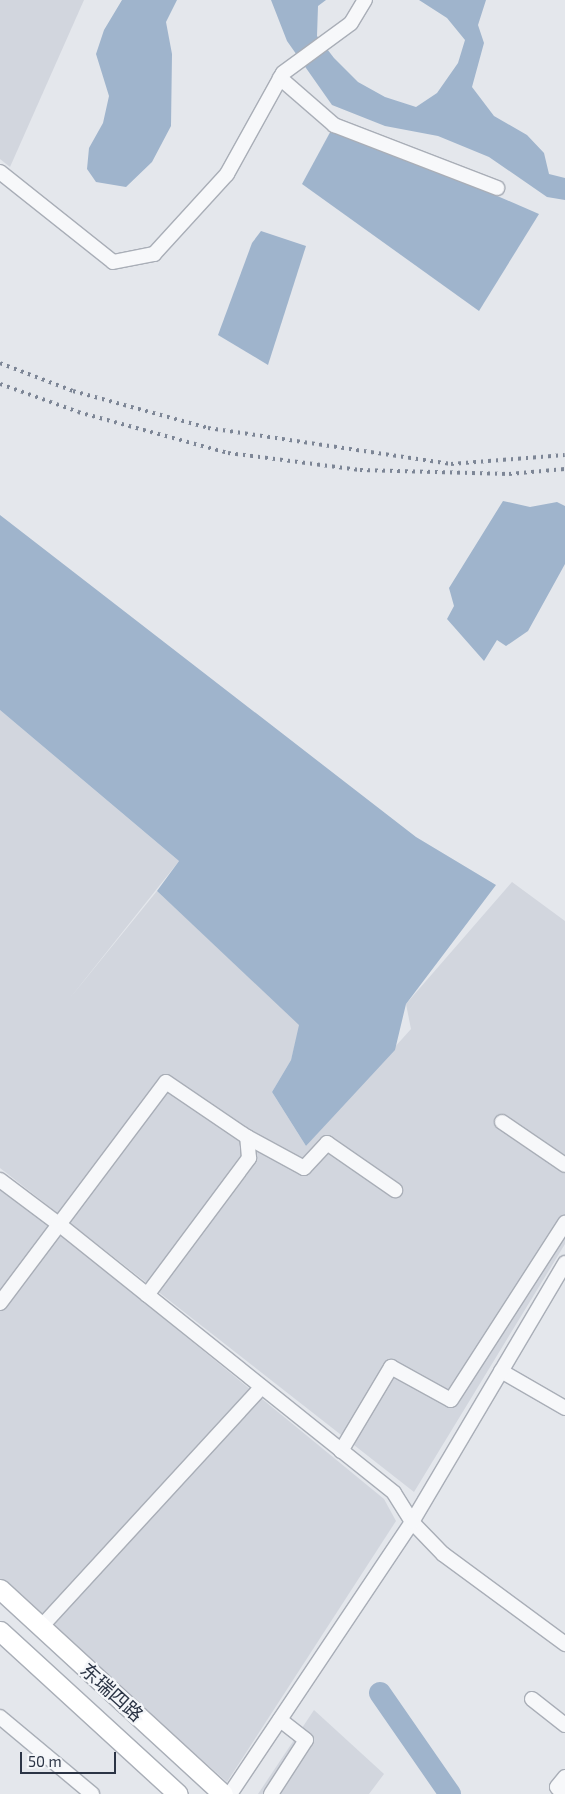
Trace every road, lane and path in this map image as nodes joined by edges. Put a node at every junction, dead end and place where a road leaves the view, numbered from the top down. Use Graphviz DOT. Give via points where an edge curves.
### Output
graph roads {
  1 [pos="365,0"];
  2 [pos="280,78"];
  3 [pos="0,172"];
  4 [pos="498,188"];
  5 [pos="502,1122"];
  6 [pos="247,1137"];
  7 [pos="565,1166"];
  8 [pos="0,1180"];
  9 [pos="396,1190"];
  10 [pos="565,1223"];
  11 [pos="60,1225"];
  12 [pos="565,1263"];
  13 [pos="147,1295"];
  14 [pos="0,1303"];
  15 [pos="501,1371"];
  16 [pos="262,1387"];
  17 [pos="565,1408"];
  18 [pos="341,1451"];
  19 [pos="412,1522"];
  20 [pos="0,1589"];
  21 [pos="42,1627"];
  22 [pos="0,1631"];
  23 [pos="565,1644"];
  24 [pos="532,1699"];
  25 [pos="0,1717"];
  26 [pos="280,1720"];
  27 [pos="565,1725"];
  28 [pos="565,1777"];
  29 [pos="92,1794"];
  30 [pos="178,1794"];
  31 [pos="223,1794"];
  32 [pos="230,1794"];
  33 [pos="271,1794"];
  34 [pos="563,1794"];
  1 -- 2 [label="street" via="351,23"];
  2 -- 3 [label="street" via="228,174 154,254 113,262"];
  2 -- 4 [label="street" via="334,125"];
  5 -- 7 [label="street"];
  6 -- 9 [label="street" via="304,1168 327,1142"];
  6 -- 11 [label="street" via="166,1082"];
  6 -- 13 [label="street" via="249,1158"];
  8 -- 11 [label="street"];
  10 -- 18 [label="street" via="451,1400 391,1367"];
  11 -- 13 [label="street"];
  11 -- 14 [label="street"];
  12 -- 15 [label="street"];
  13 -- 16 [label="street"];
  15 -- 17 [label="street"];
  15 -- 19 [label="street"];
  16 -- 18 [label="street"];
  16 -- 21 [label="street"];
  18 -- 19 [label="street" via="394,1493"];
  19 -- 23 [label="street" via="443,1554"];
  19 -- 26 [label="street"];
  20 -- 21 [label="main road, 东瑞四路"];
  21 -- 31 [label="main road, 东瑞四路"];
  22 -- 30 [label="main road, 东瑞四路"];
  24 -- 27 [label="street"];
  25 -- 29 [label="street"];
  26 -- 32 [label="street"];
  26 -- 33 [label="street" via="306,1740"];
  28 -- 34 [label="street" via="557,1788"];
}
